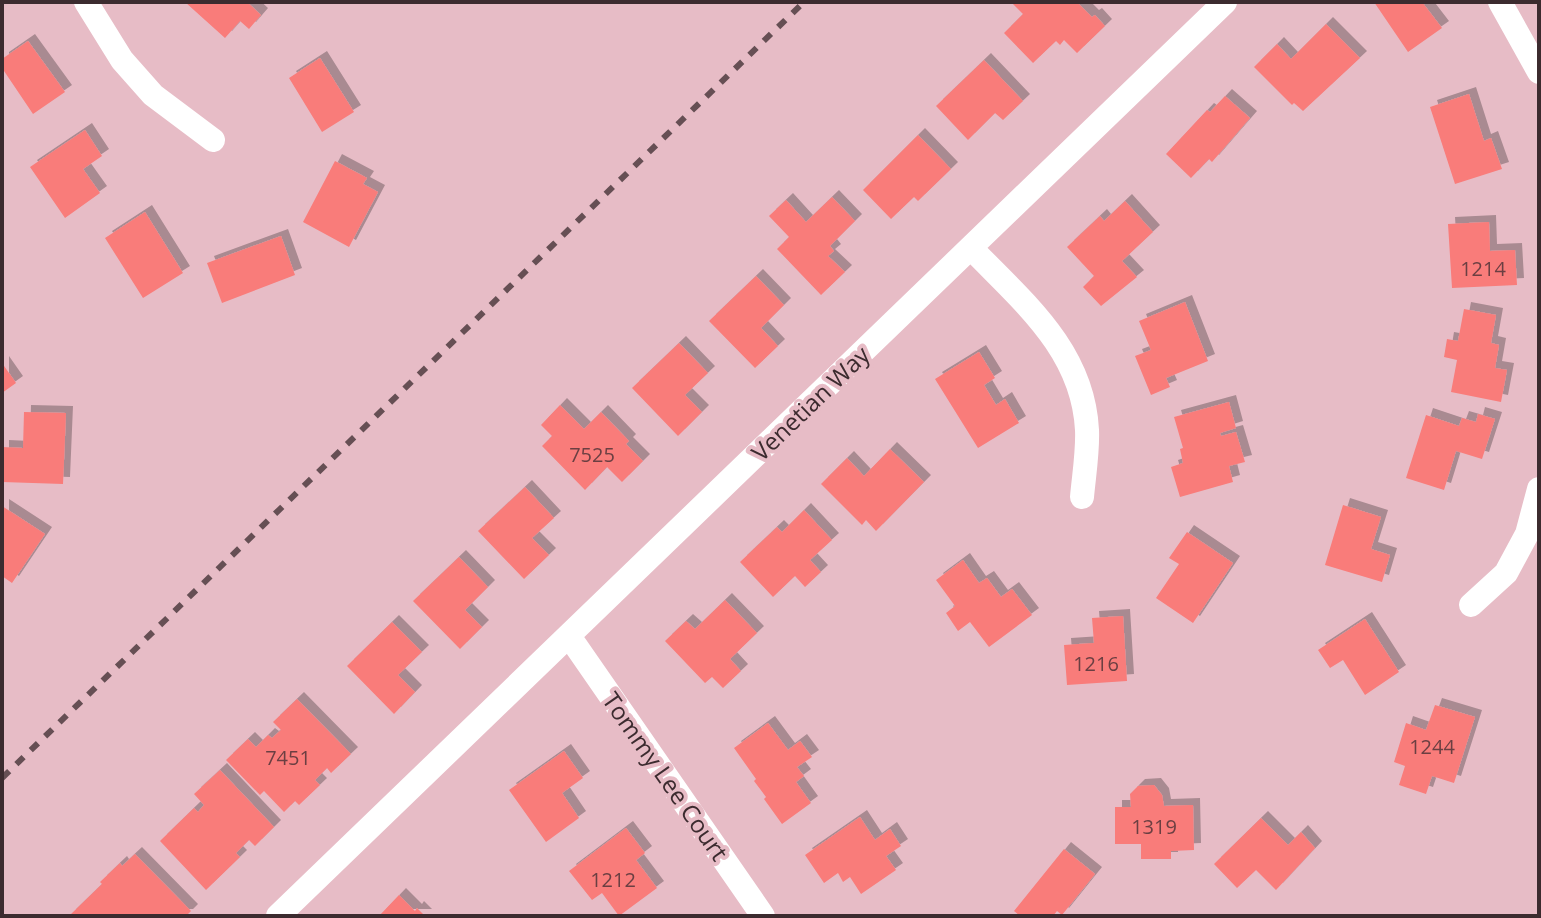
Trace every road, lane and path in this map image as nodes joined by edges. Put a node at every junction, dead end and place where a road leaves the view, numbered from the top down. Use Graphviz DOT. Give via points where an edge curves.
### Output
graph roads {
  1 [pos="86,2"];
  2 [pos="1225,2"];
  3 [pos="1500,2"];
  4 [pos="1539,72"];
  5 [pos="213,140"];
  6 [pos="971,248"];
  7 [pos="1539,489"];
  8 [pos="1082,497"];
  9 [pos="1471,605"];
  10 [pos="569,636"];
  11 [pos="278,916"];
  12 [pos="763,916"];
  1 -- 5 [label="street" via="122,60 153,95"];
  2 -- 6 [label="street, Venetian Way"];
  3 -- 4 [label="street"];
  6 -- 8 [label="street" via="1045,324 1069,359 1087,431"];
  6 -- 10 [label="street, Venetian Way"];
  7 -- 9 [label="street" via="1527,534 1506,573"];
  10 -- 11 [label="street, Venetian Way"];
  10 -- 12 [label="street, Tommy Lee Court"];
}
